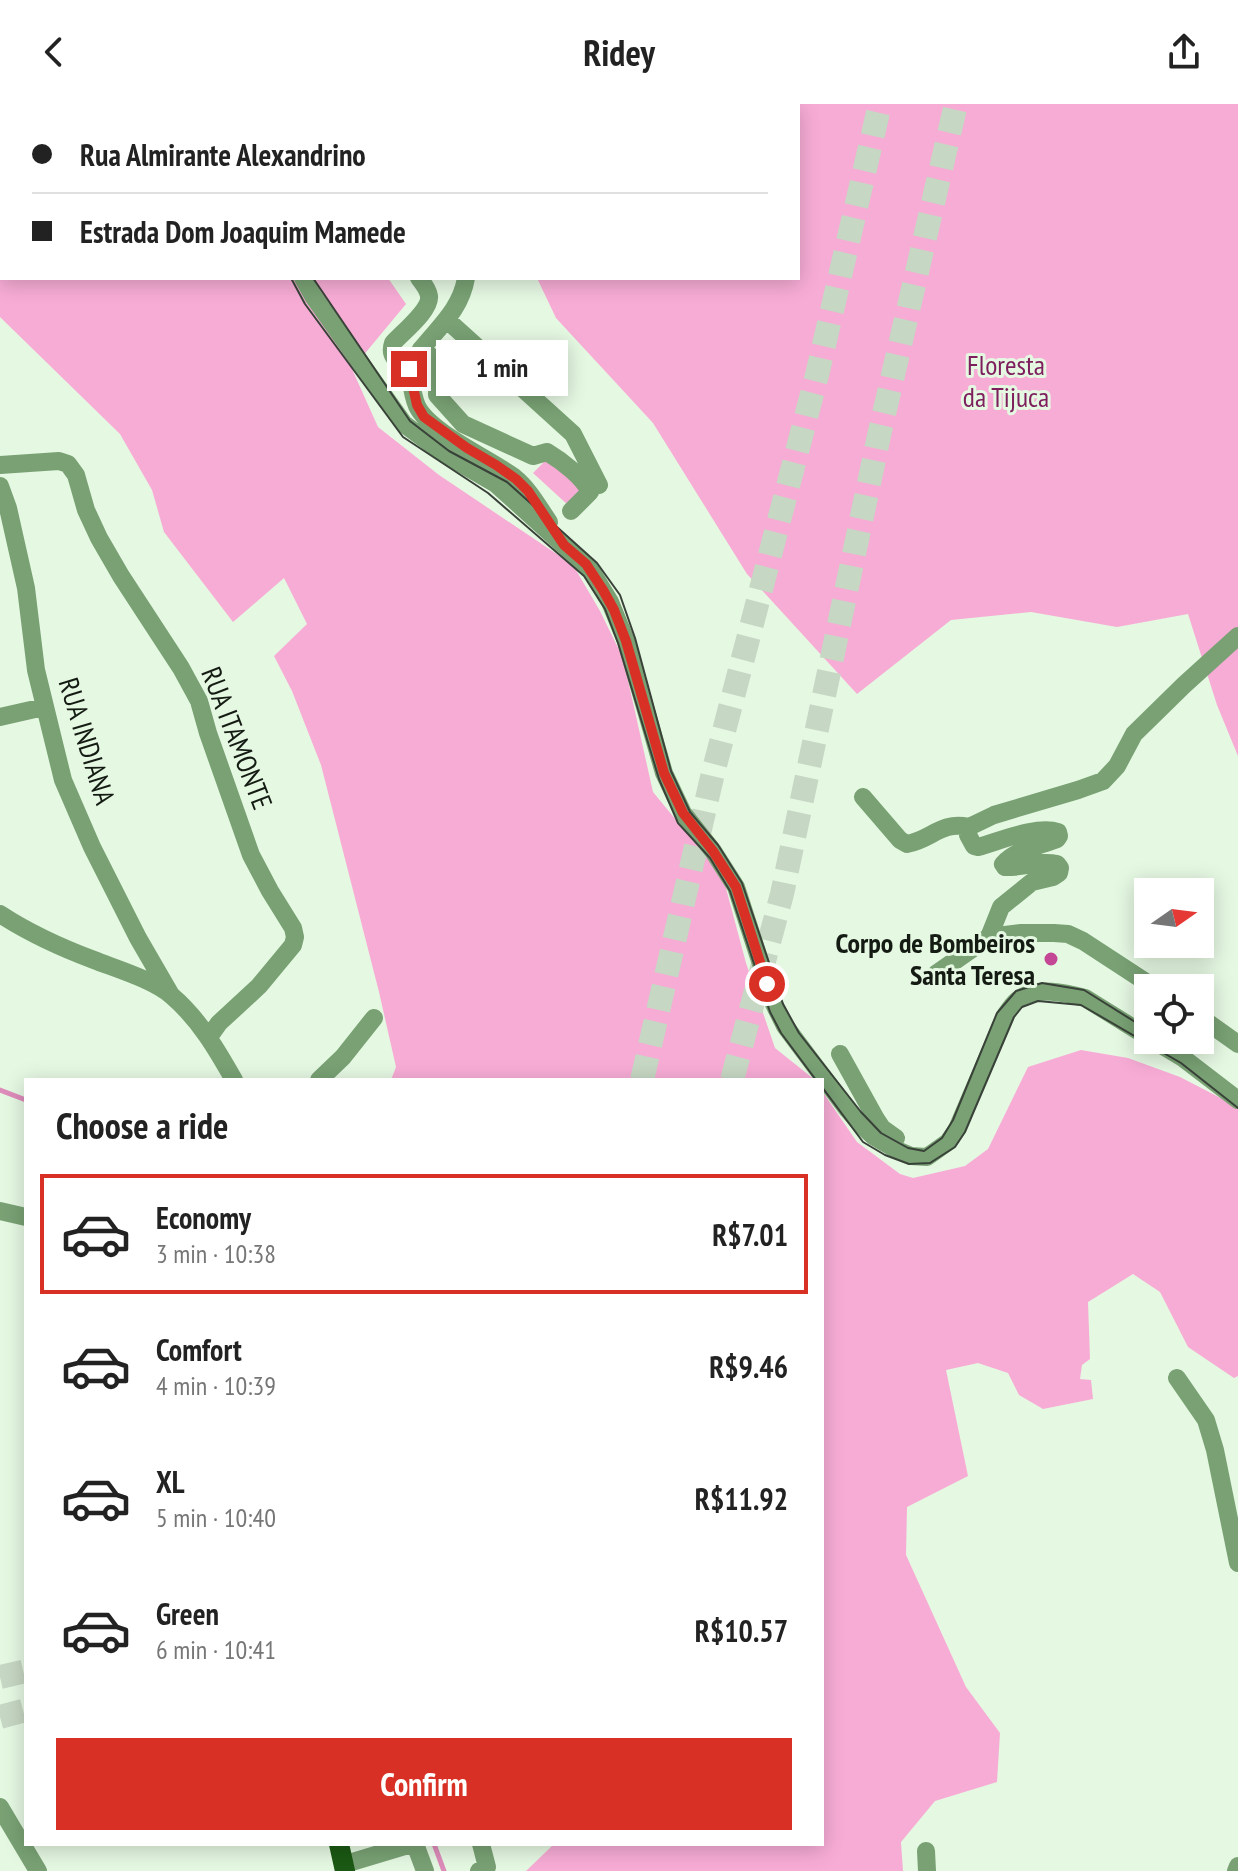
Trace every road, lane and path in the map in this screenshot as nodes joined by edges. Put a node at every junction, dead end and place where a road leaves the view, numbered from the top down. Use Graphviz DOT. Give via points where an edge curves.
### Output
graph roads {
  1 [pos="304,280"];
  2 [pos="420,280"];
  3 [pos="466,280"];
  4 [pos="447,320"];
  5 [pos="421,349"];
  6 [pos="409,369"];
  7 [pos="0,465"];
  8 [pos="599,485"];
  9 [pos="0,486"];
  10 [pos="571,511"];
  11 [pos="564,545"];
  12 [pos="1238,636"];
  13 [pos="44,707"];
  14 [pos="0,717"];
  15 [pos="863,797"];
  16 [pos="969,827"];
  17 [pos="0,914"];
  18 [pos="989,937"];
  19 [pos="936,974"];
  20 [pos="1134,974"];
  21 [pos="171,995"];
  22 [pos="374,1018"];
  23 [pos="1214,1027"];
  24 [pos="1134,1028"];
  25 [pos="209,1037"];
  26 [pos="1238,1044"];
  27 [pos="840,1054"];
  28 [pos="1176,1054"];
  29 [pos="233,1078"];
  30 [pos="321,1078"];
  31 [pos="1238,1100"];
  32 [pos="942,1146"];
  33 [pos="0,1211"];
  34 [pos="24,1217"];
  35 [pos="1177,1378"];
  36 [pos="1238,1563"];
  37 [pos="0,1807"];
  38 [pos="404,1846"];
  39 [pos="414,1846"];
  40 [pos="482,1846"];
  41 [pos="926,1851"];
  42 [pos="343,1860"];
  43 [pos="38,1871"];
  44 [pos="425,1871"];
  45 [pos="479,1871"];
  46 [pos="927,1871"];
  1 -- 11 [label="street" via="404,424 496,484"];
  2 -- 6 [label="street" via="429,295 428,307 391,349"];
  3 -- 4 [label="street"];
  4 -- 5 [label="street"];
  4 -- 8 [label="street" via="573,434"];
  5 -- 6 [label="street"];
  5 -- 10 [label="street" via="436,364 437,395 463,424 533,456 547,452 587,485 590,492"];
  6 -- 11 [label="street" via="424,417 516,479"];
  7 -- 25 [label="street, RUA ITAMONTE" via="59,461 76,475 99,538 199,701 251,855 293,928 293,945"];
  9 -- 13 [label="street, RUA INDIANA" via="26,588"];
  11 -- 32 [label="street" via="590,569 614,610 664,773 683,813 736,887 785,1026 873,1136 911,1156 927,1157"];
  12 -- 16 [label="street" via="1134,734 1103,781"];
  13 -- 14 [label="street"];
  13 -- 21 [label="street, RUA INDIANA" via="63,780 92,847"];
  15 -- 16 [label="street" via="907,844 948,826"];
  16 -- 18 [label="street" via="968,835 978,847 1034,831 1052,830 1059,836 1004,861 1011,868 1048,862 1060,868 1001,907"];
  17 -- 21 [label="street"];
  18 -- 19 [label="street"];
  18 -- 20 [label="street" via="1068,934"];
  21 -- 25 [label="street"];
  22 -- 30 [label="street"];
  23 -- 26 [label="street"];
  24 -- 32 [label="street" via="1085,998 1044,992 1019,999 1006,1014 957,1129"];
  25 -- 29 [label="street"];
  27 -- 32 [label="street" via="882,1128 917,1145"];
  28 -- 31 [label="street"];
  33 -- 34 [label="street"];
  35 -- 36 [label="street" via="1206,1420"];
  37 -- 43 [label="street"];
  38 -- 42 [label="street"];
  39 -- 44 [label="street"];
  40 -- 45 [label="street" via="487,1867"];
  41 -- 46 [label="street"];
}
